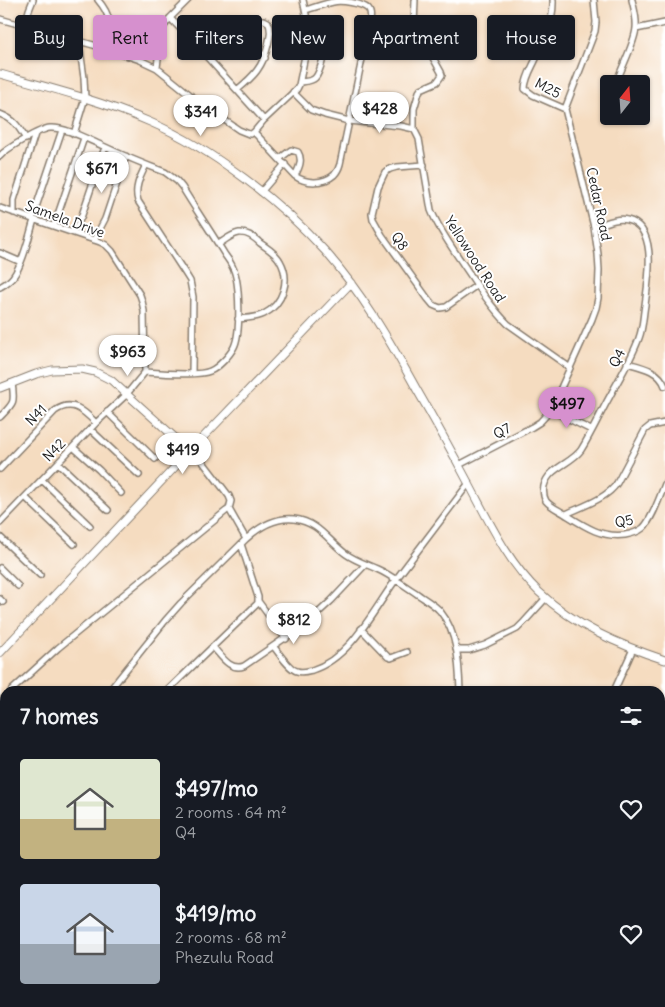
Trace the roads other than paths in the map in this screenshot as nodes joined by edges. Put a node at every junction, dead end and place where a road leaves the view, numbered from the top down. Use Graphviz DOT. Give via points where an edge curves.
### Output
graph roads {
  1 [pos="33,0"];
  2 [pos="98,0"];
  3 [pos="188,0"];
  4 [pos="303,0"];
  5 [pos="415,0"];
  6 [pos="553,0"];
  7 [pos="594,0"];
  8 [pos="632,0"];
  9 [pos="358,2"];
  10 [pos="306,10"];
  11 [pos="28,15"];
  12 [pos="108,15"];
  13 [pos="307,15"];
  14 [pos="170,18"];
  15 [pos="0,19"];
  16 [pos="262,20"];
  17 [pos="15,23"];
  18 [pos="665,23"];
  19 [pos="177,25"];
  20 [pos="636,29"];
  21 [pos="262,54"];
  22 [pos="265,58"];
  23 [pos="82,60"];
  24 [pos="140,60"];
  25 [pos="210,60"];
  26 [pos="304,60"];
  27 [pos="322,60"];
  28 [pos="157,68"];
  29 [pos="0,74"];
  30 [pos="620,75"];
  31 [pos="300,82"];
  32 [pos="237,90"];
  33 [pos="294,92"];
  34 [pos="85,98"];
  35 [pos="565,109"];
  36 [pos="0,114"];
  37 [pos="264,120"];
  38 [pos="349,121"];
  39 [pos="414,129"];
  40 [pos="62,130"];
  41 [pos="254,132"];
  42 [pos="35,134"];
  43 [pos="74,134"];
  44 [pos="84,138"];
  45 [pos="26,139"];
  46 [pos="105,147"];
  47 [pos="0,156"];
  48 [pos="126,156"];
  49 [pos="279,158"];
  50 [pos="285,164"];
  51 [pos="146,165"];
  52 [pos="424,165"];
  53 [pos="295,176"];
  54 [pos="261,192"];
  55 [pos="0,208"];
  56 [pos="14,213"];
  57 [pos="33,219"];
  58 [pos="54,226"];
  59 [pos="594,227"];
  60 [pos="72,232"];
  61 [pos="94,240"];
  62 [pos="219,244"];
  63 [pos="0,253"];
  64 [pos="21,262"];
  65 [pos="351,284"];
  66 [pos="477,285"];
  67 [pos="0,287"];
  68 [pos="238,319"];
  69 [pos="627,363"];
  70 [pos="569,367"];
  71 [pos="145,372"];
  72 [pos="192,373"];
  73 [pos="12,383"];
  74 [pos="665,386"];
  75 [pos="0,388"];
  76 [pos="126,395"];
  77 [pos="551,410"];
  78 [pos="108,412"];
  79 [pos="0,416"];
  80 [pos="96,423"];
  81 [pos="665,423"];
  82 [pos="90,429"];
  83 [pos="592,430"];
  84 [pos="73,447"];
  85 [pos="191,450"];
  86 [pos="155,459"];
  87 [pos="58,463"];
  88 [pos="459,466"];
  89 [pos="0,469"];
  90 [pos="139,475"];
  91 [pos="42,480"];
  92 [pos="469,483"];
  93 [pos="665,484"];
  94 [pos="120,493"];
  95 [pos="25,497"];
  96 [pos="108,510"];
  97 [pos="229,510"];
  98 [pos="566,514"];
  99 [pos="0,524"];
  100 [pos="90,526"];
  101 [pos="0,537"];
  102 [pos="246,539"];
  103 [pos="74,544"];
  104 [pos="241,544"];
  105 [pos="365,565"];
  106 [pos="0,568"];
  107 [pos="40,575"];
  108 [pos="395,580"];
  109 [pos="18,586"];
  110 [pos="546,598"];
  111 [pos="258,601"];
  112 [pos="362,629"];
  113 [pos="286,639"];
  114 [pos="213,647"];
  115 [pos="274,647"];
  116 [pos="456,648"];
  117 [pos="633,649"];
  118 [pos="406,652"];
  119 [pos="0,654"];
  120 [pos="665,660"];
  121 [pos="16,686"];
  122 [pos="113,686"];
  123 [pos="172,686"];
  124 [pos="460,686"];
  125 [pos="616,686"];
  1 -- 11 [label="street"];
  2 -- 12 [label="street"];
  3 -- 14 [label="street"];
  4 -- 10 [label="street"];
  5 -- 39 [label="street" via="414,26 442,75 437,82 419,92 414,109"];
  6 -- 35 [label="street, M25" via="552,16 525,89"];
  7 -- 35 [label="street" via="595,31"];
  8 -- 20 [label="street"];
  9 -- 10 [label="street" via="335,2"];
  9 -- 38 [label="street" via="369,10 370,20"];
  10 -- 13 [label="street"];
  14 -- 19 [label="street"];
  14 -- 28 [label="street" via="160,35"];
  15 -- 17 [label="street"];
  16 -- 22 [label="street" via="268,22 271,31"];
  18 -- 20 [label="street"];
  20 -- 30 [label="street"];
  21 -- 22 [label="street"];
  22 -- 32 [label="street" via="250,79"];
  23 -- 34 [label="street"];
  24 -- 28 [label="street"];
  25 -- 32 [label="street"];
  26 -- 31 [label="street"];
  27 -- 31 [label="street" via="312,80"];
  28 -- 41 [label="street" via="234,127 246,134"];
  29 -- 34 [label="street"];
  31 -- 33 [label="street"];
  32 -- 37 [label="street"];
  33 -- 37 [label="street"];
  33 -- 38 [label="street" via="311,110"];
  34 -- 43 [label="street"];
  34 -- 54 [label="street" via="172,133 218,160"];
  35 -- 59 [label="street, Cedar Road"];
  36 -- 45 [label="street" via="14,122"];
  37 -- 41 [label="street"];
  38 -- 39 [label="street"];
  38 -- 53 [label="street" via="335,173 319,181 306,181"];
  39 -- 52 [label="street, Yellowood Road"];
  40 -- 42 [label="street" via="50,128"];
  40 -- 43 [label="street"];
  40 -- 57 [label="street"];
  41 -- 49 [label="street"];
  42 -- 45 [label="street"];
  42 -- 56 [label="street" via="14,200"];
  43 -- 44 [label="street"];
  44 -- 46 [label="street"];
  44 -- 58 [label="street"];
  45 -- 47 [label="street"];
  46 -- 48 [label="street"];
  46 -- 60 [label="street" via="82,215"];
  48 -- 51 [label="street"];
  48 -- 61 [label="street" via="105,219"];
  49 -- 50 [label="street"];
  49 -- 53 [label="street" via="291,150 298,152 300,163"];
  50 -- 53 [label="street"];
  50 -- 54 [label="street"];
  51 -- 62 [label="street" via="177,181"];
  51 -- 72 [label="street" via="136,187 136,196 192,288"];
  52 -- 66 [label="street, Yellowood Road" via="435,219"];
  52 -- 66 [label="street, Q8" via="397,167 385,172 376,196 373,219 433,304 446,307"];
  54 -- 65 [label="street" via="309,234"];
  55 -- 56 [label="street, Samela Drive"];
  56 -- 57 [label="street, Samela Drive"];
  57 -- 58 [label="street, Samela Drive"];
  57 -- 64 [label="street"];
  58 -- 60 [label="street, Samela Drive"];
  59 -- 69 [label="street, Q4" via="626,219 641,228 647,242 650,258 642,323"];
  59 -- 70 [label="street, Cedar Road" via="599,270 598,298 592,319"];
  60 -- 61 [label="street, Samela Drive"];
  61 -- 71 [label="street, Samela Drive" via="112,251 142,301"];
  62 -- 68 [label="street" via="237,279"];
  62 -- 68 [label="street" via="238,233 248,235 279,259 284,274 284,291 271,310 259,317"];
  63 -- 64 [label="street"];
  64 -- 67 [label="street" via="12,279"];
  65 -- 85 [label="street"];
  65 -- 88 [label="street" via="387,337"];
  66 -- 70 [label="street, Yellowood Road" via="508,324"];
  68 -- 72 [label="street" via="237,338 231,352 210,372"];
  69 -- 74 [label="street" via="651,370"];
  69 -- 83 [label="street, Q4"];
  70 -- 77 [label="street, Cedar Road"];
  71 -- 72 [label="street"];
  71 -- 76 [label="street, N42"];
  73 -- 75 [label="street"];
  73 -- 76 [label="street" via="46,371 82,369 105,376"];
  73 -- 79 [label="street" via="12,405"];
  76 -- 78 [label="street, N42"];
  76 -- 85 [label="street"];
  77 -- 83 [label="street"];
  77 -- 88 [label="street, Q7" via="532,427"];
  78 -- 80 [label="street, N42"];
  78 -- 86 [label="street"];
  80 -- 82 [label="street, N42"];
  80 -- 89 [label="street, N41" via="79,408 61,407"];
  81 -- 98 [label="street" via="644,430 611,490"];
  82 -- 84 [label="street, N42"];
  82 -- 90 [label="street"];
  83 -- 98 [label="street, Q4" via="579,453 554,470 544,484 543,494 547,502"];
  84 -- 87 [label="street, N42"];
  84 -- 94 [label="street"];
  85 -- 97 [label="street" via="229,496"];
  85 -- 119 [label="street"];
  87 -- 91 [label="street, N42"];
  87 -- 96 [label="street"];
  88 -- 92 [label="street"];
  91 -- 95 [label="street, N42"];
  91 -- 100 [label="street"];
  92 -- 108 [label="street"];
  92 -- 110 [label="street" via="507,553"];
  93 -- 98 [label="street, Q5" via="645,526 638,531 610,535 595,531"];
  95 -- 99 [label="street, N42"];
  95 -- 103 [label="street"];
  97 -- 102 [label="street"];
  97 -- 121 [label="street" via="58,648"];
  101 -- 107 [label="street"];
  102 -- 104 [label="street"];
  102 -- 105 [label="street" via="267,524 284,519 298,520 315,527 343,552"];
  104 -- 111 [label="street"];
  104 -- 122 [label="street" via="180,603"];
  105 -- 108 [label="street"];
  105 -- 113 [label="street" via="331,601"];
  106 -- 109 [label="street"];
  108 -- 112 [label="street"];
  108 -- 116 [label="street" via="440,611"];
  110 -- 116 [label="street" via="517,628 485,645 468,650"];
  110 -- 117 [label="street" via="598,634"];
  111 -- 113 [label="street"];
  111 -- 114 [label="street"];
  112 -- 115 [label="street" via="333,659 304,672 291,668"];
  112 -- 118 [label="street" via="388,657"];
  113 -- 115 [label="street"];
  114 -- 115 [label="street" via="228,664 239,668"];
  114 -- 123 [label="street"];
  116 -- 124 [label="street"];
  117 -- 120 [label="street"];
  117 -- 125 [label="street"];
}
